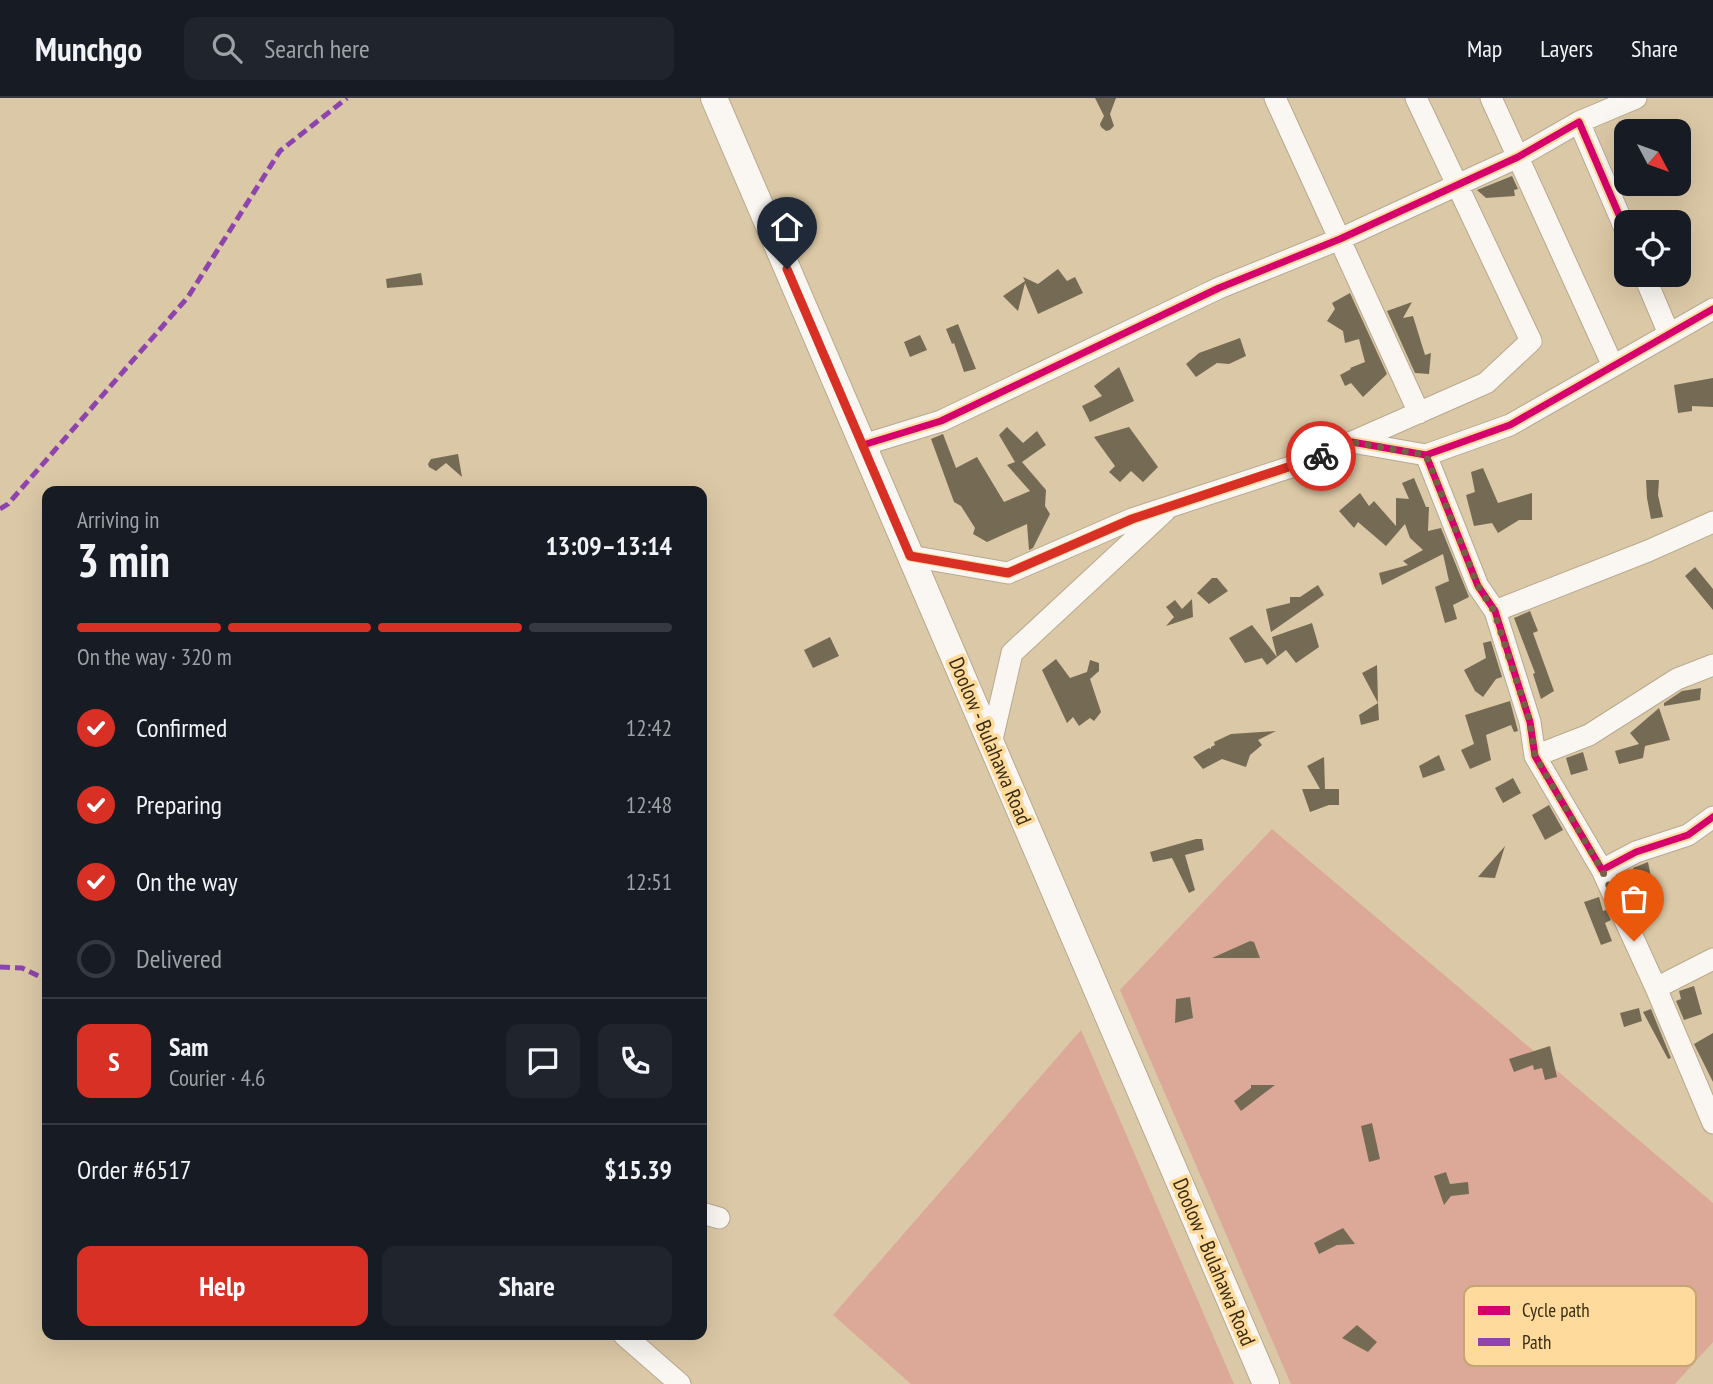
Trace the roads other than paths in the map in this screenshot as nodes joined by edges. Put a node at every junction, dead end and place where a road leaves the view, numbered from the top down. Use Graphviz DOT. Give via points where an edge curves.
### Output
graph roads {
  1 [pos="714,98"];
  2 [pos="1275,98"];
  3 [pos="1416,98"];
  4 [pos="1491,98"];
  5 [pos="1636,98"];
  6 [pos="1579,122"];
  7 [pos="1518,157"];
  8 [pos="1457,184"];
  9 [pos="1617,210"];
  10 [pos="1340,239"];
  11 [pos="1649,287"];
  12 [pos="1713,309"];
  13 [pos="1669,334"];
  14 [pos="1613,366"];
  15 [pos="1419,413"];
  16 [pos="1352,442"];
  17 [pos="863,445"];
  18 [pos="1426,455"];
  19 [pos="1173,505"];
  20 [pos="1713,522"];
  21 [pos="910,556"];
  22 [pos="1494,611"];
  23 [pos="1713,665"];
  24 [pos="991,744"];
  25 [pos="1535,756"];
  26 [pos="1713,817"];
  27 [pos="1602,870"];
  28 [pos="1713,959"];
  29 [pos="1656,988"];
  30 [pos="1712,1115"];
  31 [pos="630,1340"];
  32 [pos="680,1384"];
  33 [pos="1266,1384"];
  1 -- 17 [label="main road, Doolow - Bulahawa Road"];
  2 -- 10 [label="street"];
  3 -- 8 [label="street"];
  4 -- 7 [label="street"];
  5 -- 6 [label="street"];
  6 -- 7 [label="street"];
  6 -- 9 [label="street"];
  7 -- 8 [label="street"];
  7 -- 14 [label="street"];
  8 -- 10 [label="street"];
  8 -- 15 [label="street" via="1531,341 1486,383"];
  10 -- 15 [label="street"];
  10 -- 17 [label="street" via="1219,288 941,421"];
  11 -- 13 [label="street"];
  12 -- 13 [label="street"];
  13 -- 14 [label="street"];
  14 -- 18 [label="street" via="1510,425"];
  15 -- 16 [label="street"];
  16 -- 18 [label="street"];
  16 -- 19 [label="street"];
  17 -- 21 [label="main road, Doolow - Bulahawa Road"];
  18 -- 22 [label="street" via="1478,586"];
  19 -- 21 [label="street" via="1008,573"];
  19 -- 24 [label="street" via="1012,653"];
  20 -- 22 [label="street"];
  21 -- 24 [label="main road, Doolow - Bulahawa Road"];
  22 -- 25 [label="street" via="1530,722"];
  23 -- 25 [label="street" via="1677,679 1589,735"];
  24 -- 33 [label="main road, Doolow - Bulahawa Road"];
  25 -- 27 [label="street"];
  26 -- 27 [label="street" via="1688,835 1636,852"];
  27 -- 29 [label="street"];
  28 -- 29 [label="street"];
  29 -- 30 [label="street"];
  31 -- 32 [label="street"];
}
